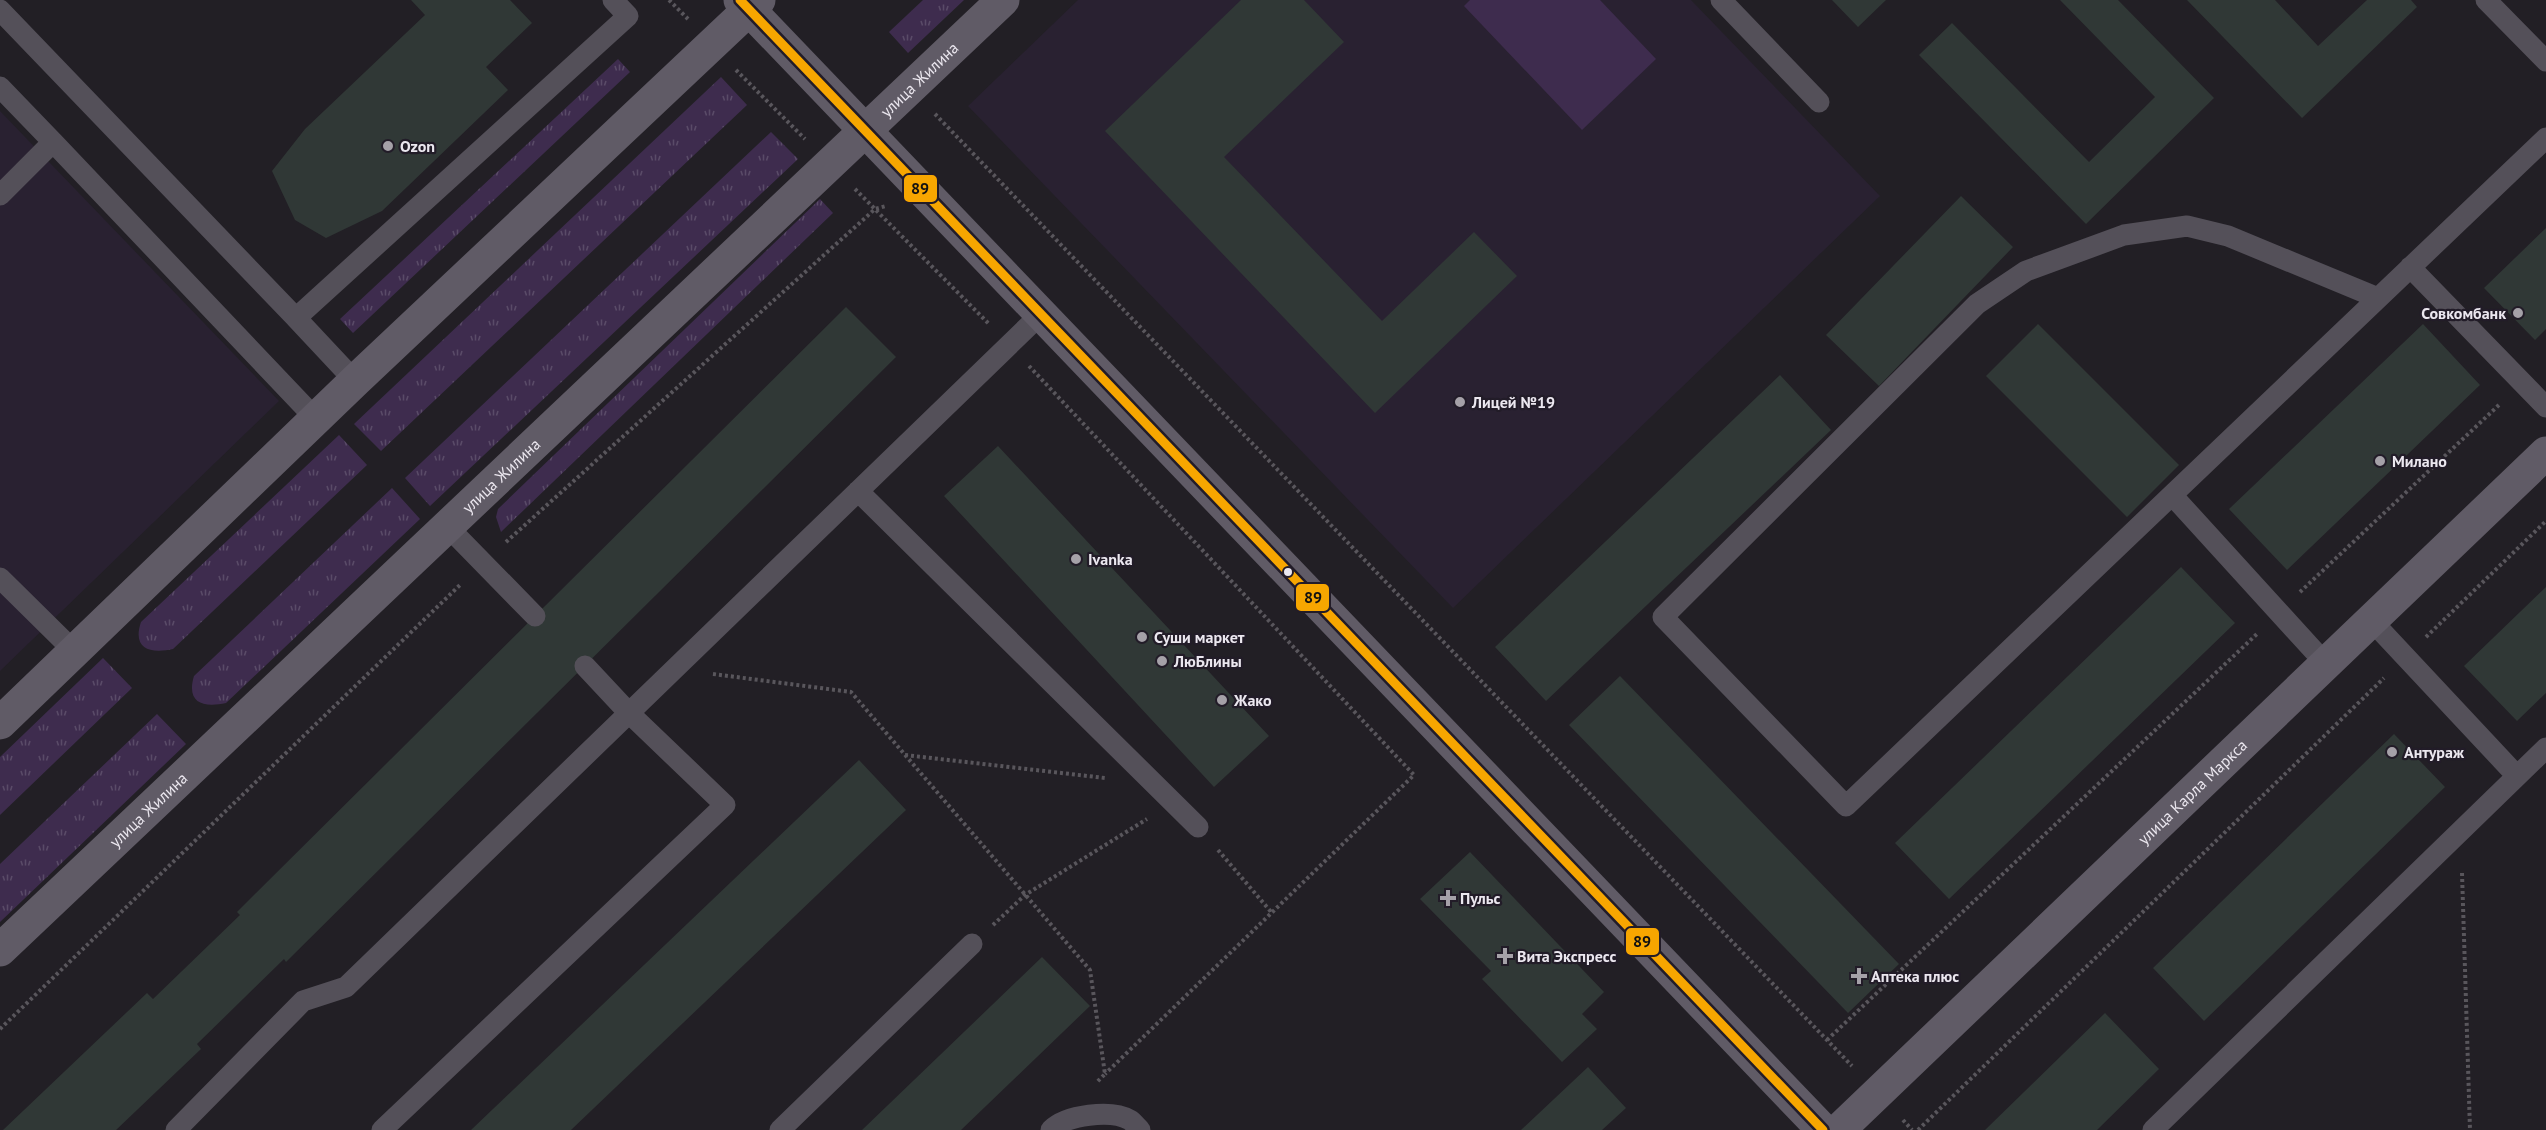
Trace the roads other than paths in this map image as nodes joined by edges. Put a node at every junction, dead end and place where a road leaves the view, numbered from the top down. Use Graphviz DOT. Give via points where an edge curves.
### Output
graph roads {
  1 [pos="613,0"];
  2 [pos="1003,0"];
  3 [pos="1721,0"];
  4 [pos="2486,0"];
  5 [pos="749,3"];
  6 [pos="0,10"];
  7 [pos="2546,61"];
  8 [pos="0,87"];
  9 [pos="1819,102"];
  10 [pos="865,132"];
  11 [pos="2546,138"];
  12 [pos="53,142"];
  13 [pos="0,195"];
  14 [pos="2410,267"];
  15 [pos="2378,298"];
  16 [pos="1040,315"];
  17 [pos="296,318"];
  18 [pos="356,381"];
  19 [pos="2546,407"];
  20 [pos="316,419"];
  21 [pos="2546,453"];
  22 [pos="858,491"];
  23 [pos="2172,495"];
  24 [pos="447,526"];
  25 [pos="0,578"];
  26 [pos="535,616"];
  27 [pos="2372,620"];
  28 [pos="75,652"];
  29 [pos="2326,664"];
  30 [pos="585,666"];
  31 [pos="628,712"];
  32 [pos="0,723"];
  33 [pos="2546,748"];
  34 [pos="2517,776"];
  35 [pos="1198,827"];
  36 [pos="972,944"];
  37 [pos="0,950"];
  38 [pos="1053,1128"];
  39 [pos="176,1130"];
  40 [pos="382,1130"];
  41 [pos="780,1130"];
  42 [pos="1140,1130"];
  43 [pos="1823,1130"];
  44 [pos="1839,1130"];
  45 [pos="2153,1130"];
  1 -- 17 [label="lane" via="628,16"];
  2 -- 10 [label="street, улица Жилина"];
  3 -- 9 [label="lane"];
  4 -- 7 [label="lane"];
  5 -- 10 [label="street"];
  5 -- 18 [label="street"];
  6 -- 17 [label="lane"];
  8 -- 12 [label="lane"];
  10 -- 16 [label="street"];
  10 -- 24 [label="street, улица Жилина"];
  11 -- 14 [label="lane"];
  12 -- 13 [label="lane"];
  12 -- 20 [label="lane"];
  14 -- 15 [label="lane"];
  14 -- 19 [label="lane"];
  15 -- 23 [label="lane"];
  15 -- 23 [label="lane" via="2228,236 2187,226 2124,235 2026,271 1977,304 1663,617 1846,806"];
  16 -- 22 [label="lane"];
  16 -- 43 [label="street"];
  17 -- 18 [label="lane"];
  18 -- 20 [label="street"];
  20 -- 28 [label="street"];
  21 -- 27 [label="street, улица Карла Маркса"];
  22 -- 31 [label="lane"];
  22 -- 35 [label="lane"];
  23 -- 29 [label="lane"];
  24 -- 26 [label="lane"];
  24 -- 37 [label="street, улица Жилина"];
  25 -- 28 [label="lane"];
  27 -- 29 [label="street, улица Карла Маркса"];
  27 -- 34 [label="lane"];
  28 -- 32 [label="street"];
  29 -- 44 [label="street, улица Карла Маркса"];
  30 -- 31 [label="lane"];
  31 -- 39 [label="lane" via="346,987 303,1001"];
  31 -- 40 [label="lane" via="725,805"];
  33 -- 34 [label="lane"];
  34 -- 45 [label="lane"];
  36 -- 41 [label="lane"];
  38 -- 42 [label="lane" via="1092,1113 1129,1119"];
}
